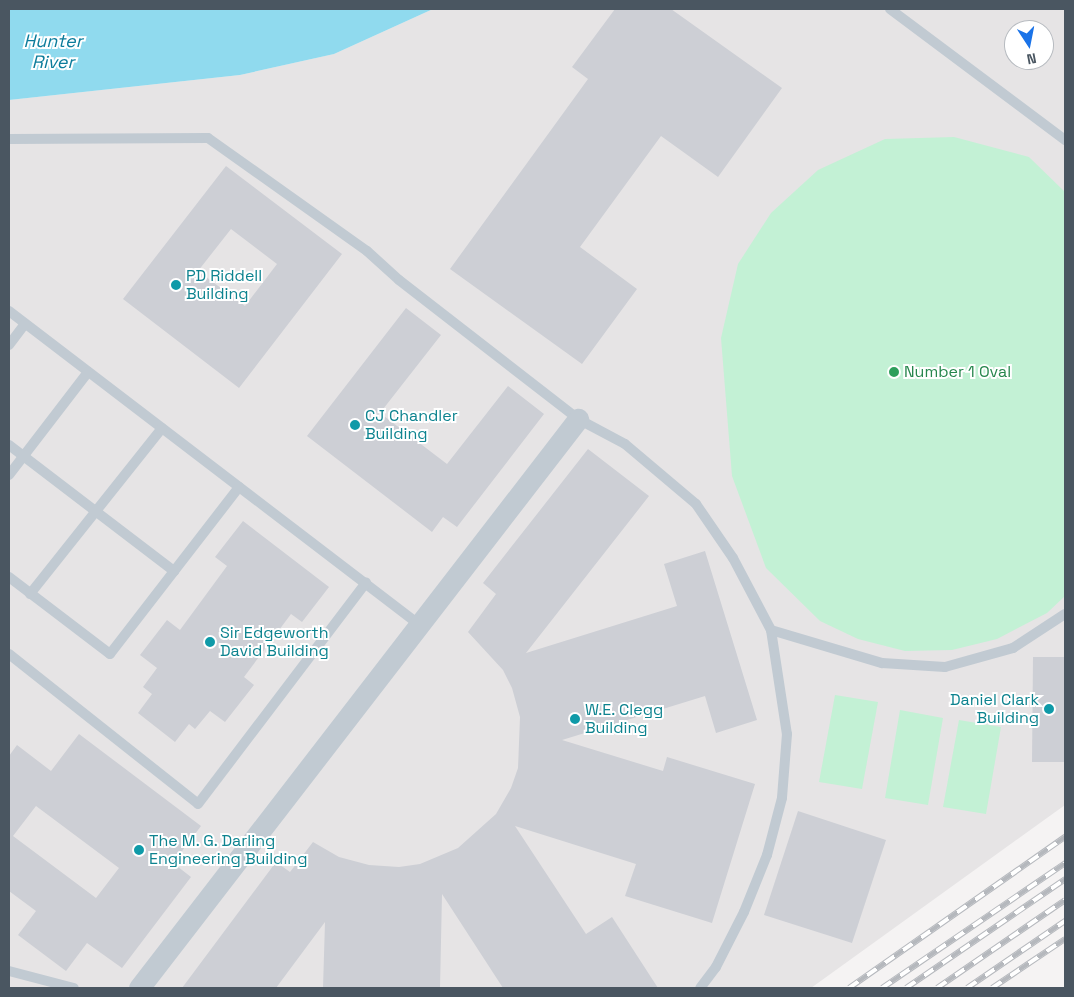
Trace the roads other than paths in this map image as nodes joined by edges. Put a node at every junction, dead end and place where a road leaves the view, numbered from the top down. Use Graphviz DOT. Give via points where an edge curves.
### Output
graph roads {
  1 [pos="890,9"];
  2 [pos="9,139"];
  3 [pos="1065,140"];
  4 [pos="9,311"];
  5 [pos="25,324"];
  6 [pos="9,345"];
  7 [pos="88,372"];
  8 [pos="578,419"];
  9 [pos="162,428"];
  10 [pos="9,445"];
  11 [pos="23,456"];
  12 [pos="9,475"];
  13 [pos="239,487"];
  14 [pos="97,513"];
  15 [pos="174,571"];
  16 [pos="9,577"];
  17 [pos="366,583"];
  18 [pos="30,594"];
  19 [pos="1065,614"];
  20 [pos="421,626"];
  21 [pos="771,630"];
  22 [pos="9,654"];
  23 [pos="9,971"];
  24 [pos="74,988"];
  25 [pos="139,988"];
  26 [pos="700,988"];
  1 -- 3 [label="lane"];
  2 -- 8 [label="lane" via="208,138 367,251 399,280"];
  4 -- 5 [label="lane"];
  5 -- 6 [label="lane"];
  5 -- 7 [label="lane"];
  7 -- 9 [label="lane"];
  7 -- 11 [label="lane"];
  8 -- 20 [label="street"];
  8 -- 21 [label="lane" via="625,444 696,504 733,558"];
  9 -- 13 [label="lane"];
  9 -- 14 [label="lane"];
  10 -- 11 [label="lane"];
  11 -- 12 [label="lane"];
  11 -- 14 [label="lane"];
  13 -- 15 [label="lane"];
  13 -- 17 [label="lane"];
  14 -- 15 [label="lane"];
  14 -- 18 [label="lane"];
  15 -- 18 [label="lane" via="110,654"];
  16 -- 18 [label="lane"];
  17 -- 20 [label="lane"];
  17 -- 22 [label="lane" via="198,804"];
  19 -- 21 [label="lane" via="1013,648 945,667 882,663"];
  20 -- 25 [label="street"];
  21 -- 26 [label="lane" via="787,734 782,798 767,855 744,912 716,967"];
  23 -- 24 [label="lane"];
}
